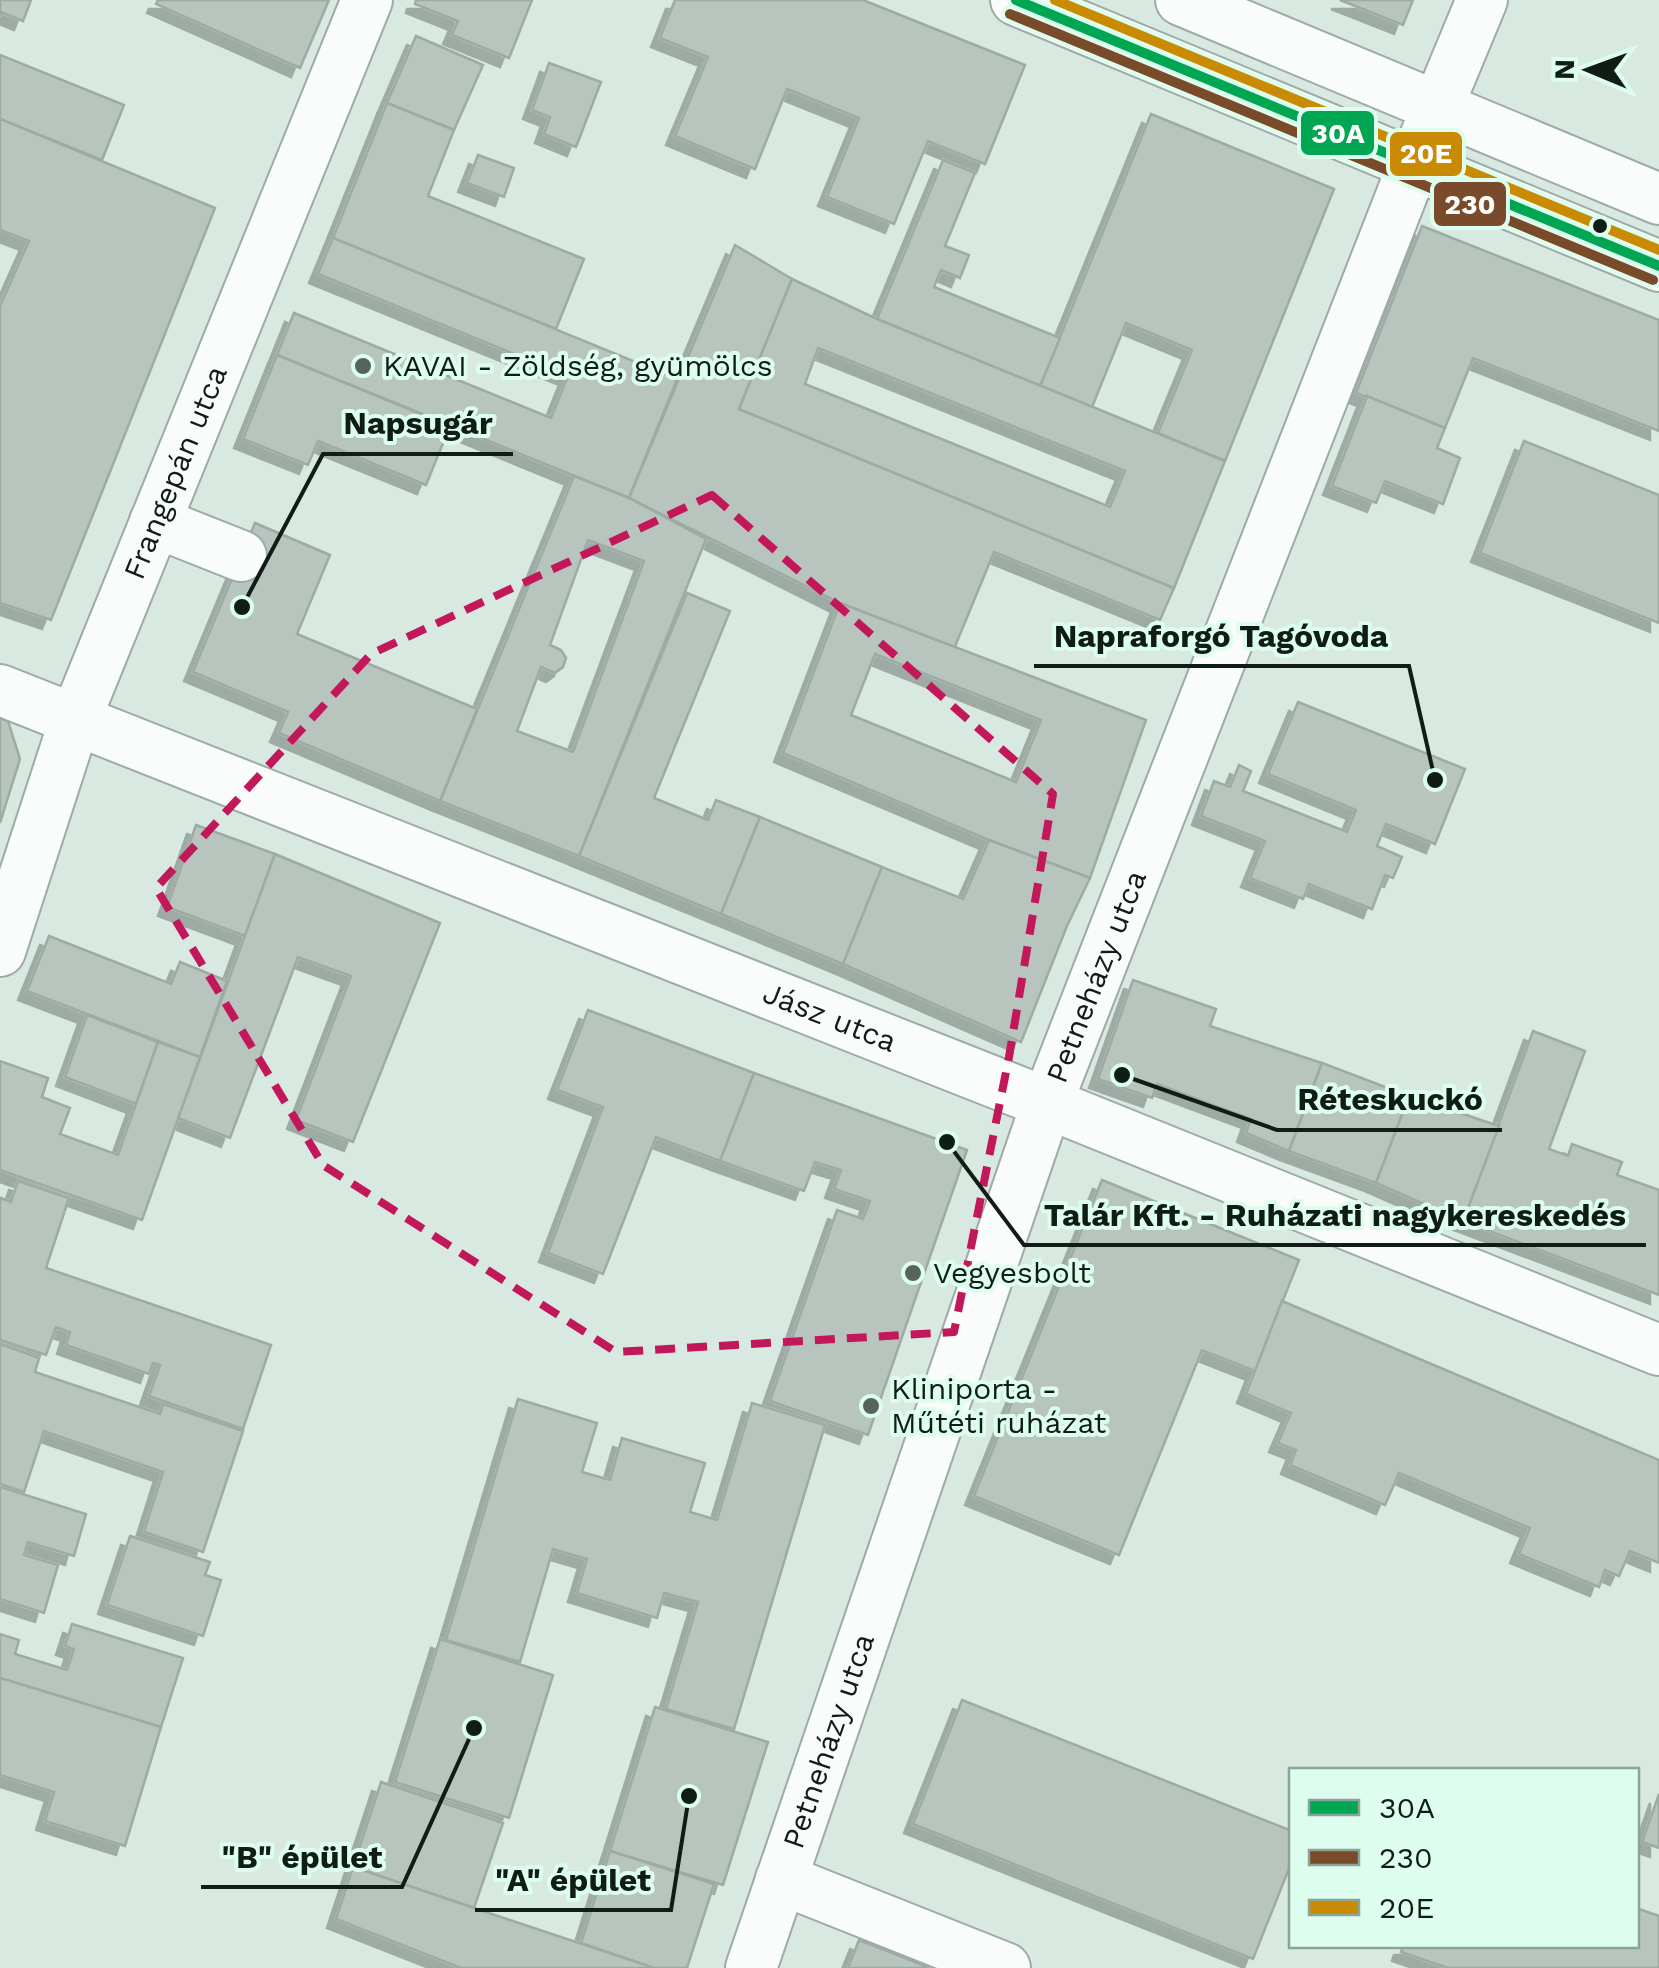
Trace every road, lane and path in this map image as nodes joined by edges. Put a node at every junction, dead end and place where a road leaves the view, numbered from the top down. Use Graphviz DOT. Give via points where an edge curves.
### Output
graph roads {
  1 [pos="367,0"];
  2 [pos="1016,0"];
  3 [pos="1181,0"];
  4 [pos="1482,0"];
  5 [pos="1436,108"];
  6 [pos="1413,166"];
  7 [pos="1659,199"];
  8 [pos="1659,266"];
  9 [pos="155,522"];
  10 [pos="241,556"];
  11 [pos="0,690"];
  12 [pos="75,720"];
  13 [pos="0,951"];
  14 [pos="1047,1104"];
  15 [pos="1659,1350"];
  16 [pos="781,1879"];
  17 [pos="752,1968"];
  18 [pos="1005,1968"];
  1 -- 9 [label="street, Frangepán utca"];
  2 -- 6 [label="street"];
  3 -- 5 [label="street"];
  4 -- 5 [label="street, Petneházy utca"];
  5 -- 6 [label="street, Petneházy utca"];
  5 -- 7 [label="street"];
  6 -- 8 [label="street"];
  6 -- 14 [label="street, Petneházy utca"];
  9 -- 10 [label="street"];
  9 -- 12 [label="street, Frangepán utca"];
  11 -- 12 [label="street, Jász utca"];
  12 -- 13 [label="street, Frangepán utca"];
  12 -- 14 [label="street, Jász utca"];
  14 -- 15 [label="street, Jász utca"];
  14 -- 16 [label="street, Petneházy utca"];
  16 -- 17 [label="street, Petneházy utca"];
  16 -- 18 [label="street"];
}
